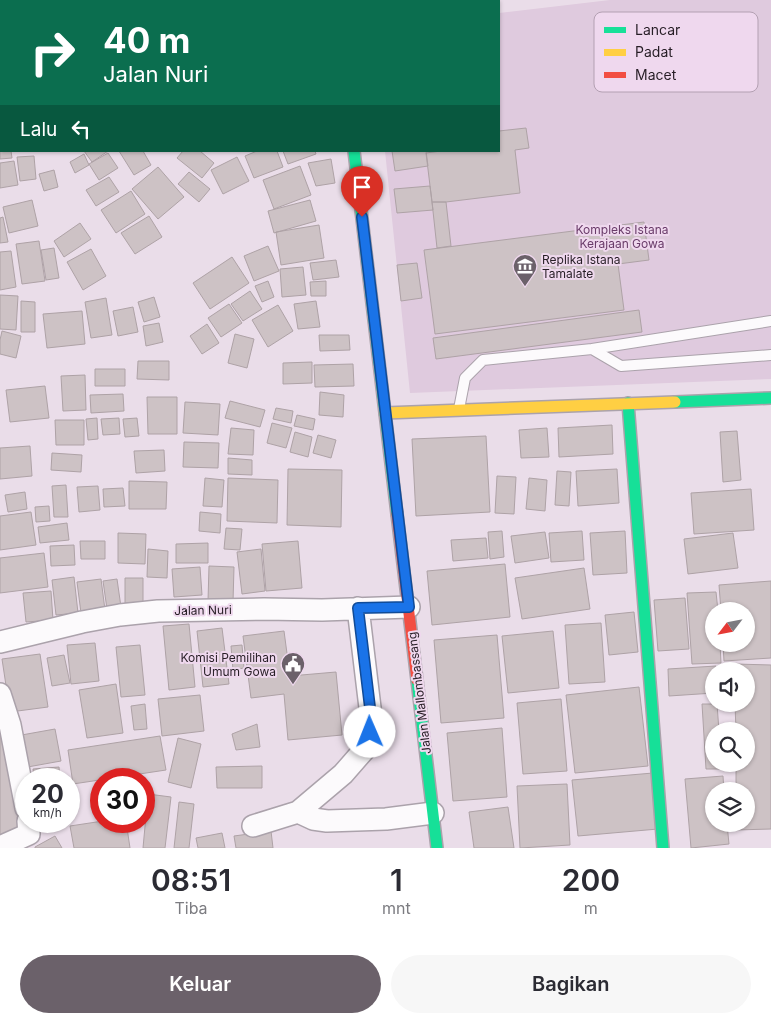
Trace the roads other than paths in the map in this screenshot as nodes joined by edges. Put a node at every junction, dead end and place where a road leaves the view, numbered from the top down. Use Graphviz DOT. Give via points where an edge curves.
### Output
graph roads {
  1 [pos="354,152"];
  2 [pos="771,321"];
  3 [pos="592,349"];
  4 [pos="771,355"];
  5 [pos="771,398"];
  6 [pos="628,403"];
  7 [pos="459,410"];
  8 [pos="385,413"];
  9 [pos="409,607"];
  10 [pos="358,608"];
  11 [pos="0,642"];
  12 [pos="0,694"];
  13 [pos="18,768"];
  14 [pos="298,812"];
  15 [pos="415,816"];
  16 [pos="253,826"];
  17 [pos="28,835"];
  18 [pos="0,847"];
  19 [pos="437,848"];
  20 [pos="663,848"];
  1 -- 8 [label="main road, Jalan Mallombassang"];
  2 -- 3 [label="lane"];
  3 -- 4 [label="lane" via="621,366"];
  3 -- 7 [label="lane" via="483,360 465,378"];
  5 -- 6 [label="main road"];
  6 -- 7 [label="main road"];
  6 -- 20 [label="main road"];
  7 -- 8 [label="main road"];
  8 -- 9 [label="main road, Jalan Mallombassang"];
  9 -- 10 [label="street, Jalan Nuri"];
  9 -- 15 [label="main road, Jalan Mallombassang"];
  10 -- 11 [label="street, Jalan Nuri" via="149,612 92,620"];
  10 -- 14 [label="street" via="371,716 370,732 364,750 343,774"];
  12 -- 13 [label="street"];
  14 -- 15 [label="street" via="327,821"];
  14 -- 16 [label="street"];
  15 -- 19 [label="main road, Jalan Mallombassang"];
  17 -- 18 [label="street"];
}
